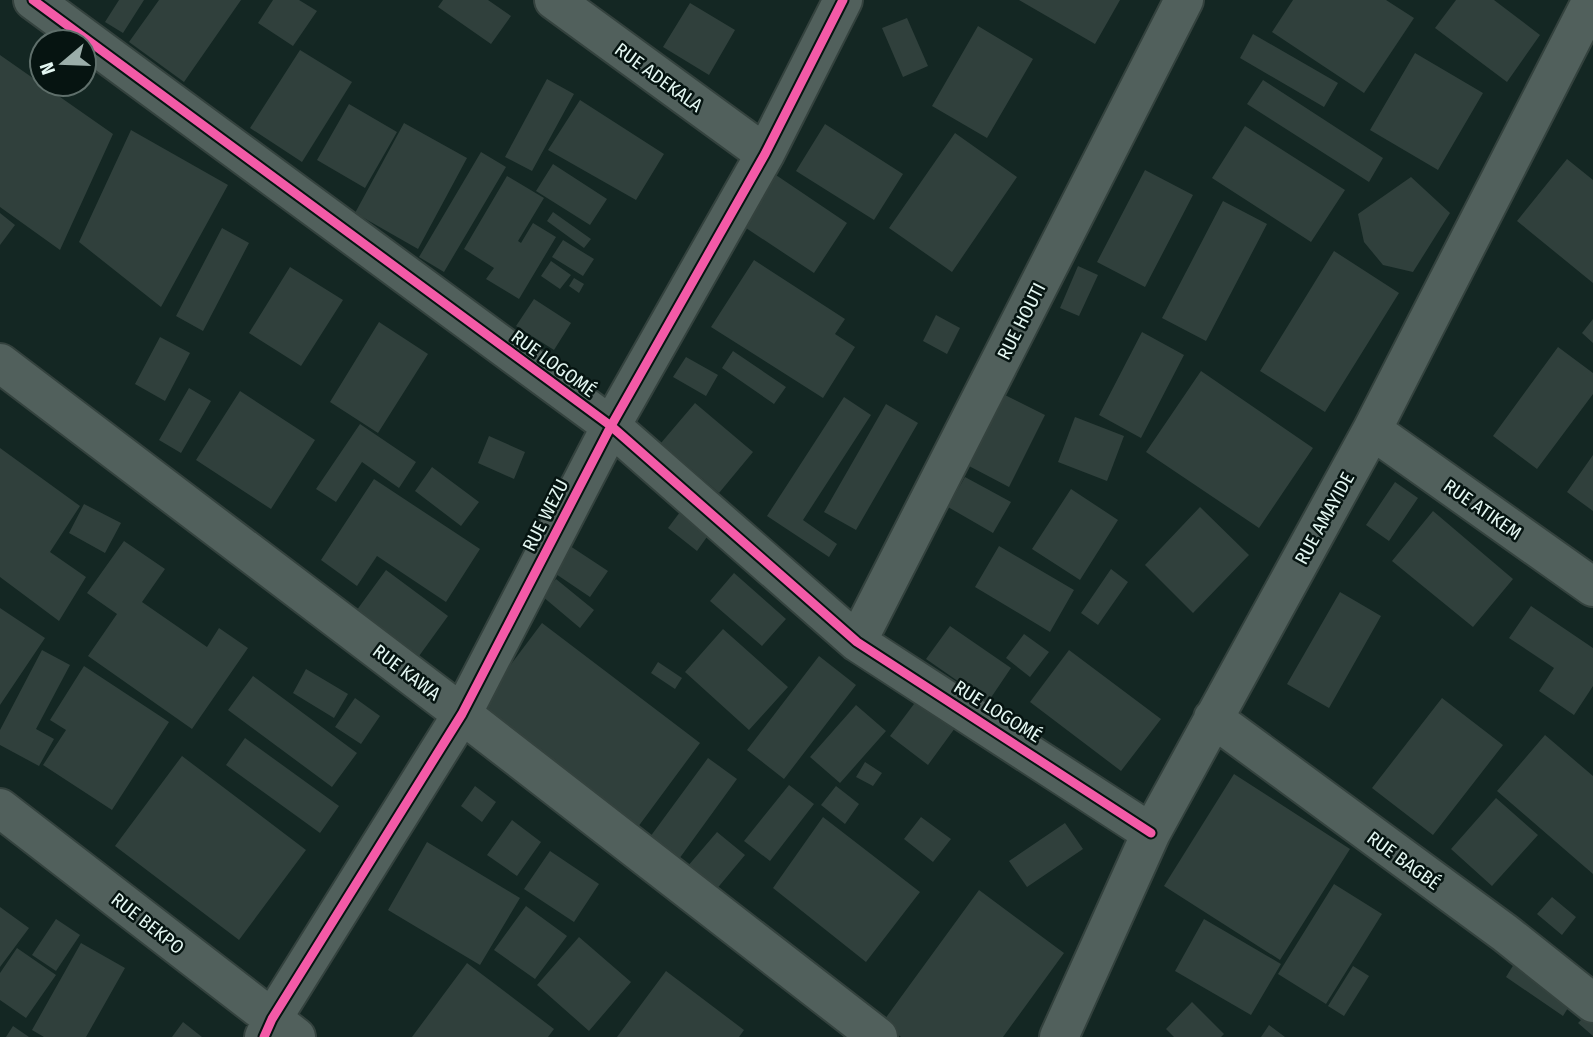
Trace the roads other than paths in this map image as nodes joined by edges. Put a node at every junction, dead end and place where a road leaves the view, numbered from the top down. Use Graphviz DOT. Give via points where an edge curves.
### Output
graph roads {
  1 [pos="33,0"];
  2 [pos="554,0"];
  3 [pos="843,0"];
  4 [pos="1184,0"];
  5 [pos="1592,0"];
  6 [pos="765,154"];
  7 [pos="0,363"];
  8 [pos="611,426"];
  9 [pos="1372,430"];
  10 [pos="1593,587"];
  11 [pos="857,642"];
  12 [pos="462,714"];
  13 [pos="1213,719"];
  14 [pos="0,808"];
  15 [pos="1151,833"];
  16 [pos="1593,1003"];
  17 [pos="277,1031"];
  18 [pos="878,1037"];
  19 [pos="1059,1037"];
  1 -- 8 [label="street, RUE LOGOMÉ"];
  2 -- 6 [label="street, RUE ADEKALA"];
  3 -- 6 [label="street, RUE WEZU"];
  4 -- 11 [label="street, RUE HOUTI"];
  5 -- 9 [label="street, RUE AMAYIDE"];
  6 -- 8 [label="street, RUE WEZU"];
  7 -- 12 [label="street, RUE KAWA"];
  8 -- 11 [label="street, RUE LOGOMÉ"];
  8 -- 12 [label="street, RUE WEZU"];
  9 -- 10 [label="street, RUE ATIKEM"];
  9 -- 13 [label="street, RUE AMAYIDE"];
  11 -- 15 [label="street, RUE LOGOMÉ"];
  12 -- 17 [label="street, RUE WEZU"];
  12 -- 18 [label="street, RUE KAWA"];
  13 -- 15 [label="street, RUE AMAYIDE"];
  13 -- 16 [label="street, RUE BAGBÉ"];
  14 -- 17 [label="street, RUE BEKPO"];
  15 -- 19 [label="street, RUE AMAYIDE"];
}
